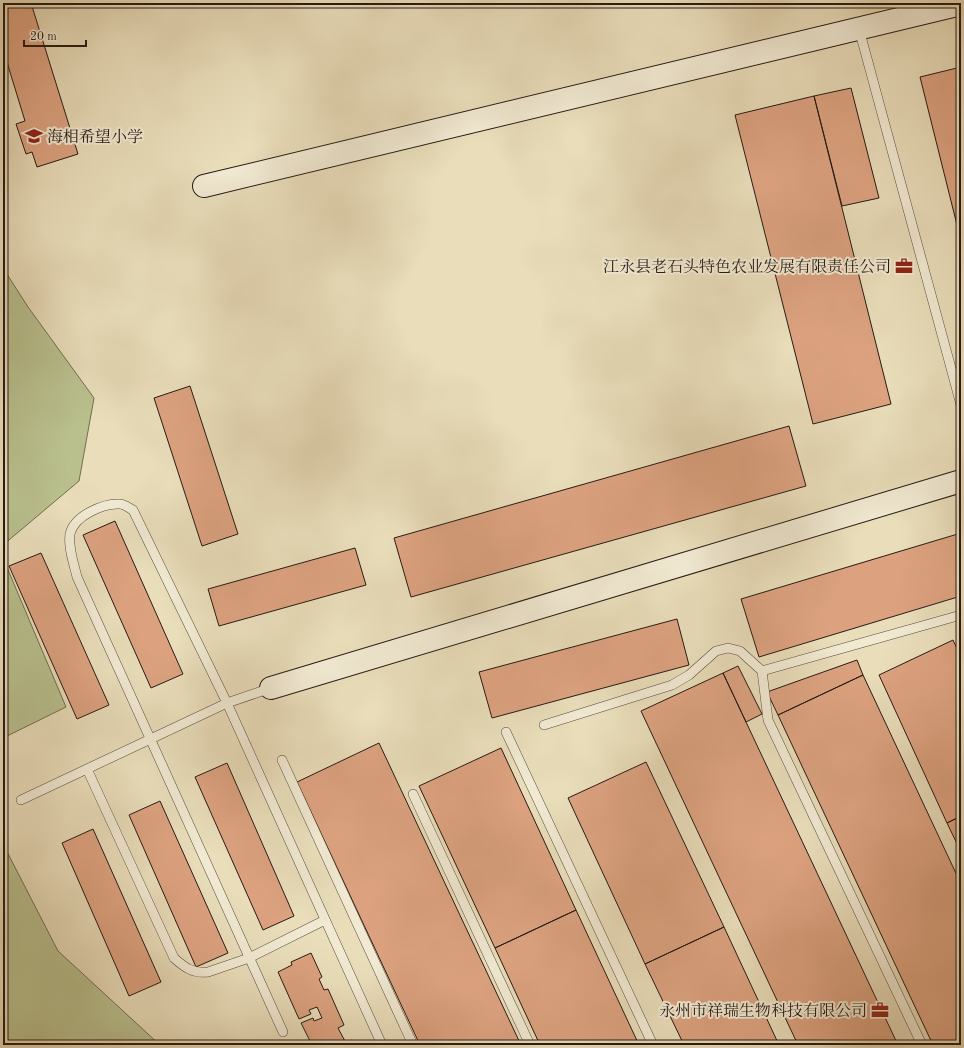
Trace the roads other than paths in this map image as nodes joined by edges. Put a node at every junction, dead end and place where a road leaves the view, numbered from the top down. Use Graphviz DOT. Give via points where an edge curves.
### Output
graph roads {
  1 [pos="961,4"];
  2 [pos="859,29"];
  3 [pos="204,186"];
  4 [pos="961,405"];
  5 [pos="961,481"];
  6 [pos="961,616"];
  7 [pos="762,671"];
  8 [pos="271,688"];
  9 [pos="227,703"];
  10 [pos="544,725"];
  11 [pos="506,732"];
  12 [pos="150,739"];
  13 [pos="282,760"];
  14 [pos="87,769"];
  15 [pos="413,794"];
  16 [pos="21,800"];
  17 [pos="326,920"];
  18 [pos="249,958"];
  19 [pos="283,1032"];
  20 [pos="382,1045"];
  21 [pos="413,1045"];
  22 [pos="530,1045"];
  23 [pos="653,1045"];
  24 [pos="922,1045"];
  1 -- 2 [label="street"];
  2 -- 3 [label="street"];
  2 -- 4 [label="lane"];
  5 -- 8 [label="street"];
  6 -- 7 [label="lane"];
  7 -- 10 [label="lane" via="740,651 728,648 716,652 672,685"];
  7 -- 24 [label="lane" via="768,720"];
  8 -- 9 [label="lane"];
  9 -- 12 [label="lane"];
  9 -- 12 [label="lane" via="133,510 121,504 100,506 81,518 70,533 70,547 77,577"];
  9 -- 17 [label="lane"];
  11 -- 23 [label="lane"];
  12 -- 14 [label="lane"];
  12 -- 18 [label="lane"];
  13 -- 21 [label="lane"];
  14 -- 16 [label="lane"];
  14 -- 18 [label="lane" via="174,958 187,970 201,973"];
  15 -- 22 [label="lane"];
  17 -- 18 [label="lane"];
  17 -- 20 [label="lane"];
  18 -- 19 [label="lane"];
}
